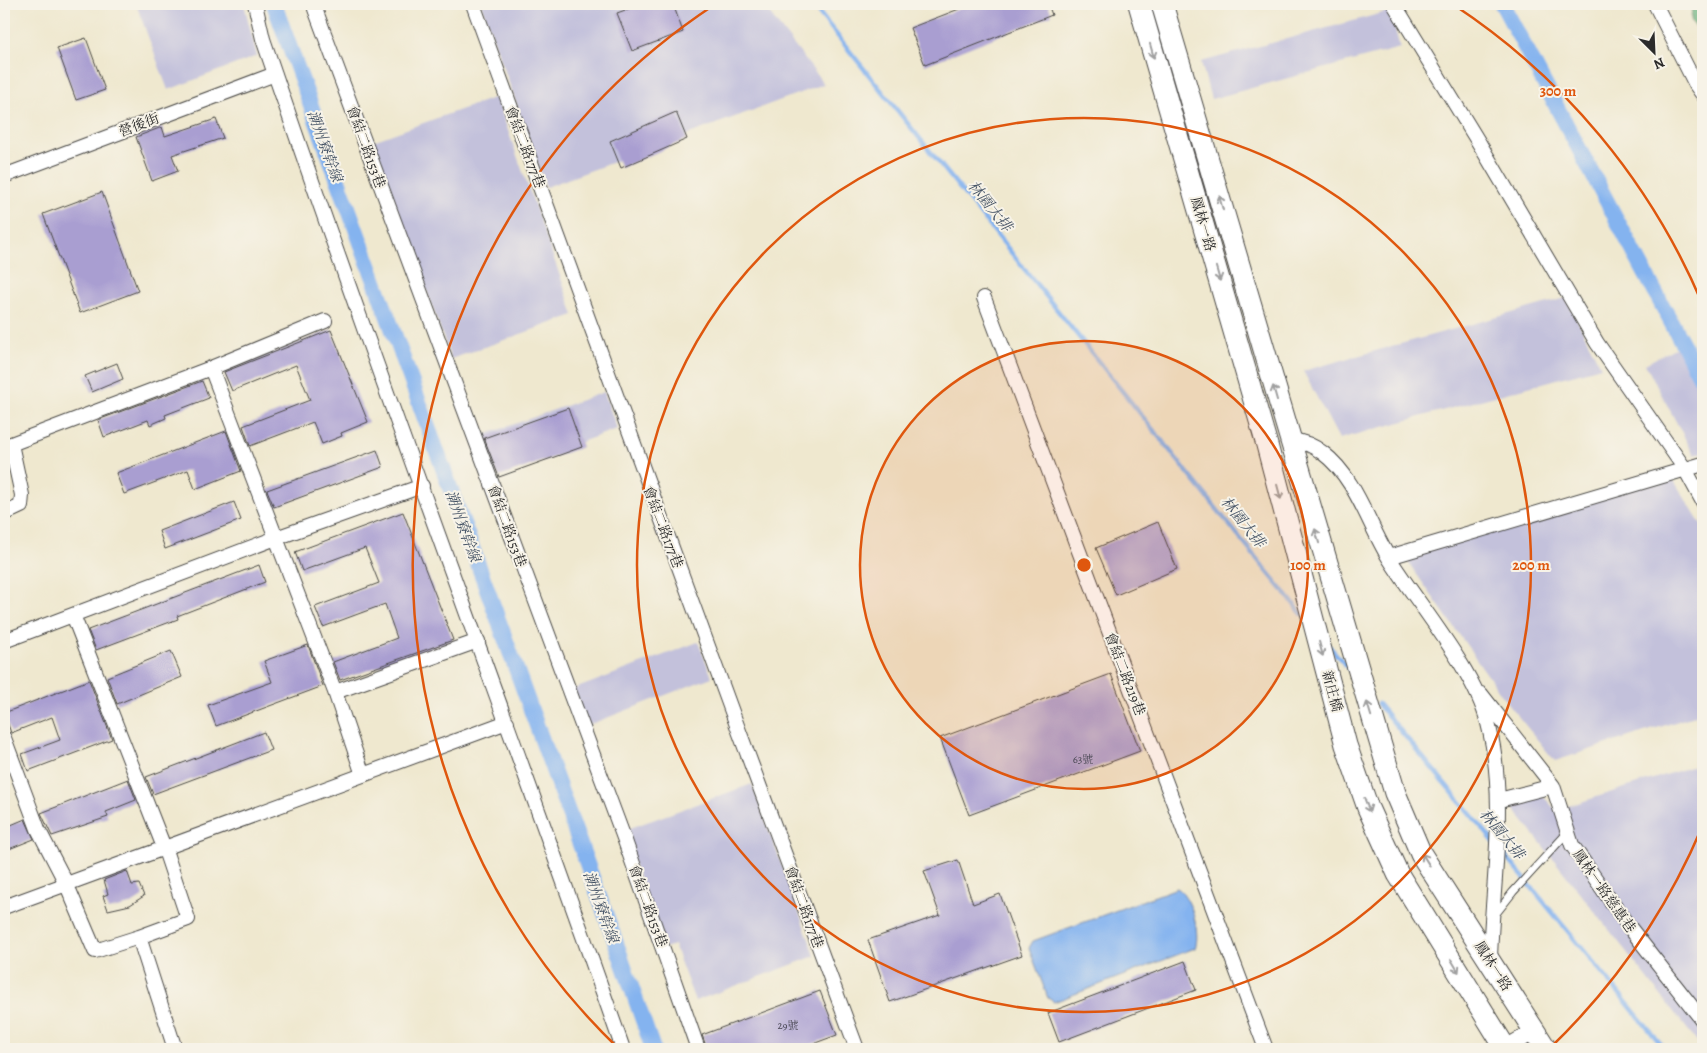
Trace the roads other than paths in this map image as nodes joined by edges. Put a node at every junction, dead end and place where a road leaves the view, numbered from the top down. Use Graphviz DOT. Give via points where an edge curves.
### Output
graph roads {
  1 [pos="255,4"];
  2 [pos="315,4"];
  3 [pos="473,4"];
  4 [pos="1138,4"];
  5 [pos="1162,4"];
  6 [pos="1394,4"];
  7 [pos="1654,4"];
  8 [pos="275,74"];
  9 [pos="1703,95"];
  10 [pos="4,176"];
  11 [pos="984,298"];
  12 [pos="326,322"];
  13 [pos="211,368"];
  14 [pos="1289,440"];
  15 [pos="1267,445"];
  16 [pos="1703,464"];
  17 [pos="1685,469"];
  18 [pos="422,486"];
  19 [pos="1703,502"];
  20 [pos="4,514"];
  21 [pos="276,538"];
  22 [pos="1389,557"];
  23 [pos="73,615"];
  24 [pos="4,641"];
  25 [pos="478,641"];
  26 [pos="1470,680"];
  27 [pos="335,692"];
  28 [pos="508,722"];
  29 [pos="4,738"];
  30 [pos="364,774"];
  31 [pos="1553,786"];
  32 [pos="1499,800"];
  33 [pos="1568,832"];
  34 [pos="165,850"];
  35 [pos="66,883"];
  36 [pos="4,907"];
  37 [pos="1491,920"];
  38 [pos="139,936"];
  39 [pos="1490,961"];
  40 [pos="1703,1021"];
  41 [pos="1534,1031"];
  42 [pos="175,1049"];
  43 [pos="623,1049"];
  44 [pos="698,1049"];
  45 [pos="857,1049"];
  46 [pos="1266,1049"];
  47 [pos="1505,1049"];
  48 [pos="1546,1049"];
  1 -- 8 [label="street"];
  2 -- 44 [label="street, 會結二路153巷"];
  3 -- 45 [label="street, 會結二路177巷"];
  4 -- 15 [label="main road, 鳳林一路, one-way"];
  14 -- 5 [label="main road, 鳳林一路, one-way"];
  6 -- 17 [label="street" via="1597,343"];
  7 -- 9 [label="street"];
  8 -- 10 [label="street, 營後街"];
  8 -- 18 [label="street"];
  11 -- 46 [label="street, 會結二路219巷"];
  12 -- 13 [label="street"];
  13 -- 20 [label="street" via="11,444 22,495 21,506"];
  13 -- 21 [label="street"];
  14 -- 22 [label="street" via="1302,441 1323,453 1348,479"];
  39 -- 14 [label="main road, 鳳林一路, one-way" via="1421,854 1394,793"];
  15 -- 47 [label="main road, 新庄橋, one-way" via="1346,745 1364,799 1398,874"];
  16 -- 17 [label="street"];
  17 -- 19 [label="street"];
  17 -- 22 [label="street"];
  18 -- 21 [label="street"];
  18 -- 25 [label="street"];
  21 -- 23 [label="street"];
  21 -- 27 [label="street"];
  22 -- 26 [label="street"];
  23 -- 24 [label="street"];
  23 -- 34 [label="street"];
  25 -- 27 [label="street"];
  25 -- 28 [label="street"];
  26 -- 31 [label="street, 鳳林一路慈惠巷"];
  26 -- 32 [label="street" via="1488,722"];
  27 -- 30 [label="street"];
  28 -- 30 [label="street"];
  28 -- 43 [label="street"];
  29 -- 35 [label="street" via="38,829"];
  30 -- 34 [label="street"];
  31 -- 32 [label="street"];
  31 -- 33 [label="street, 鳳林一路慈惠巷"];
  32 -- 37 [label="street"];
  33 -- 37 [label="lane"];
  33 -- 40 [label="street, 鳳林一路慈惠巷" via="1572,845 1628,924"];
  34 -- 35 [label="street"];
  34 -- 38 [label="street" via="188,919"];
  35 -- 36 [label="street"];
  35 -- 38 [label="street" via="95,951"];
  37 -- 39 [label="street"];
  38 -- 42 [label="street"];
  39 -- 41 [label="main road, 鳳林一路"];
  41 -- 47 [label="street"];
  41 -- 48 [label="main road, 鳳林一路"];
}
